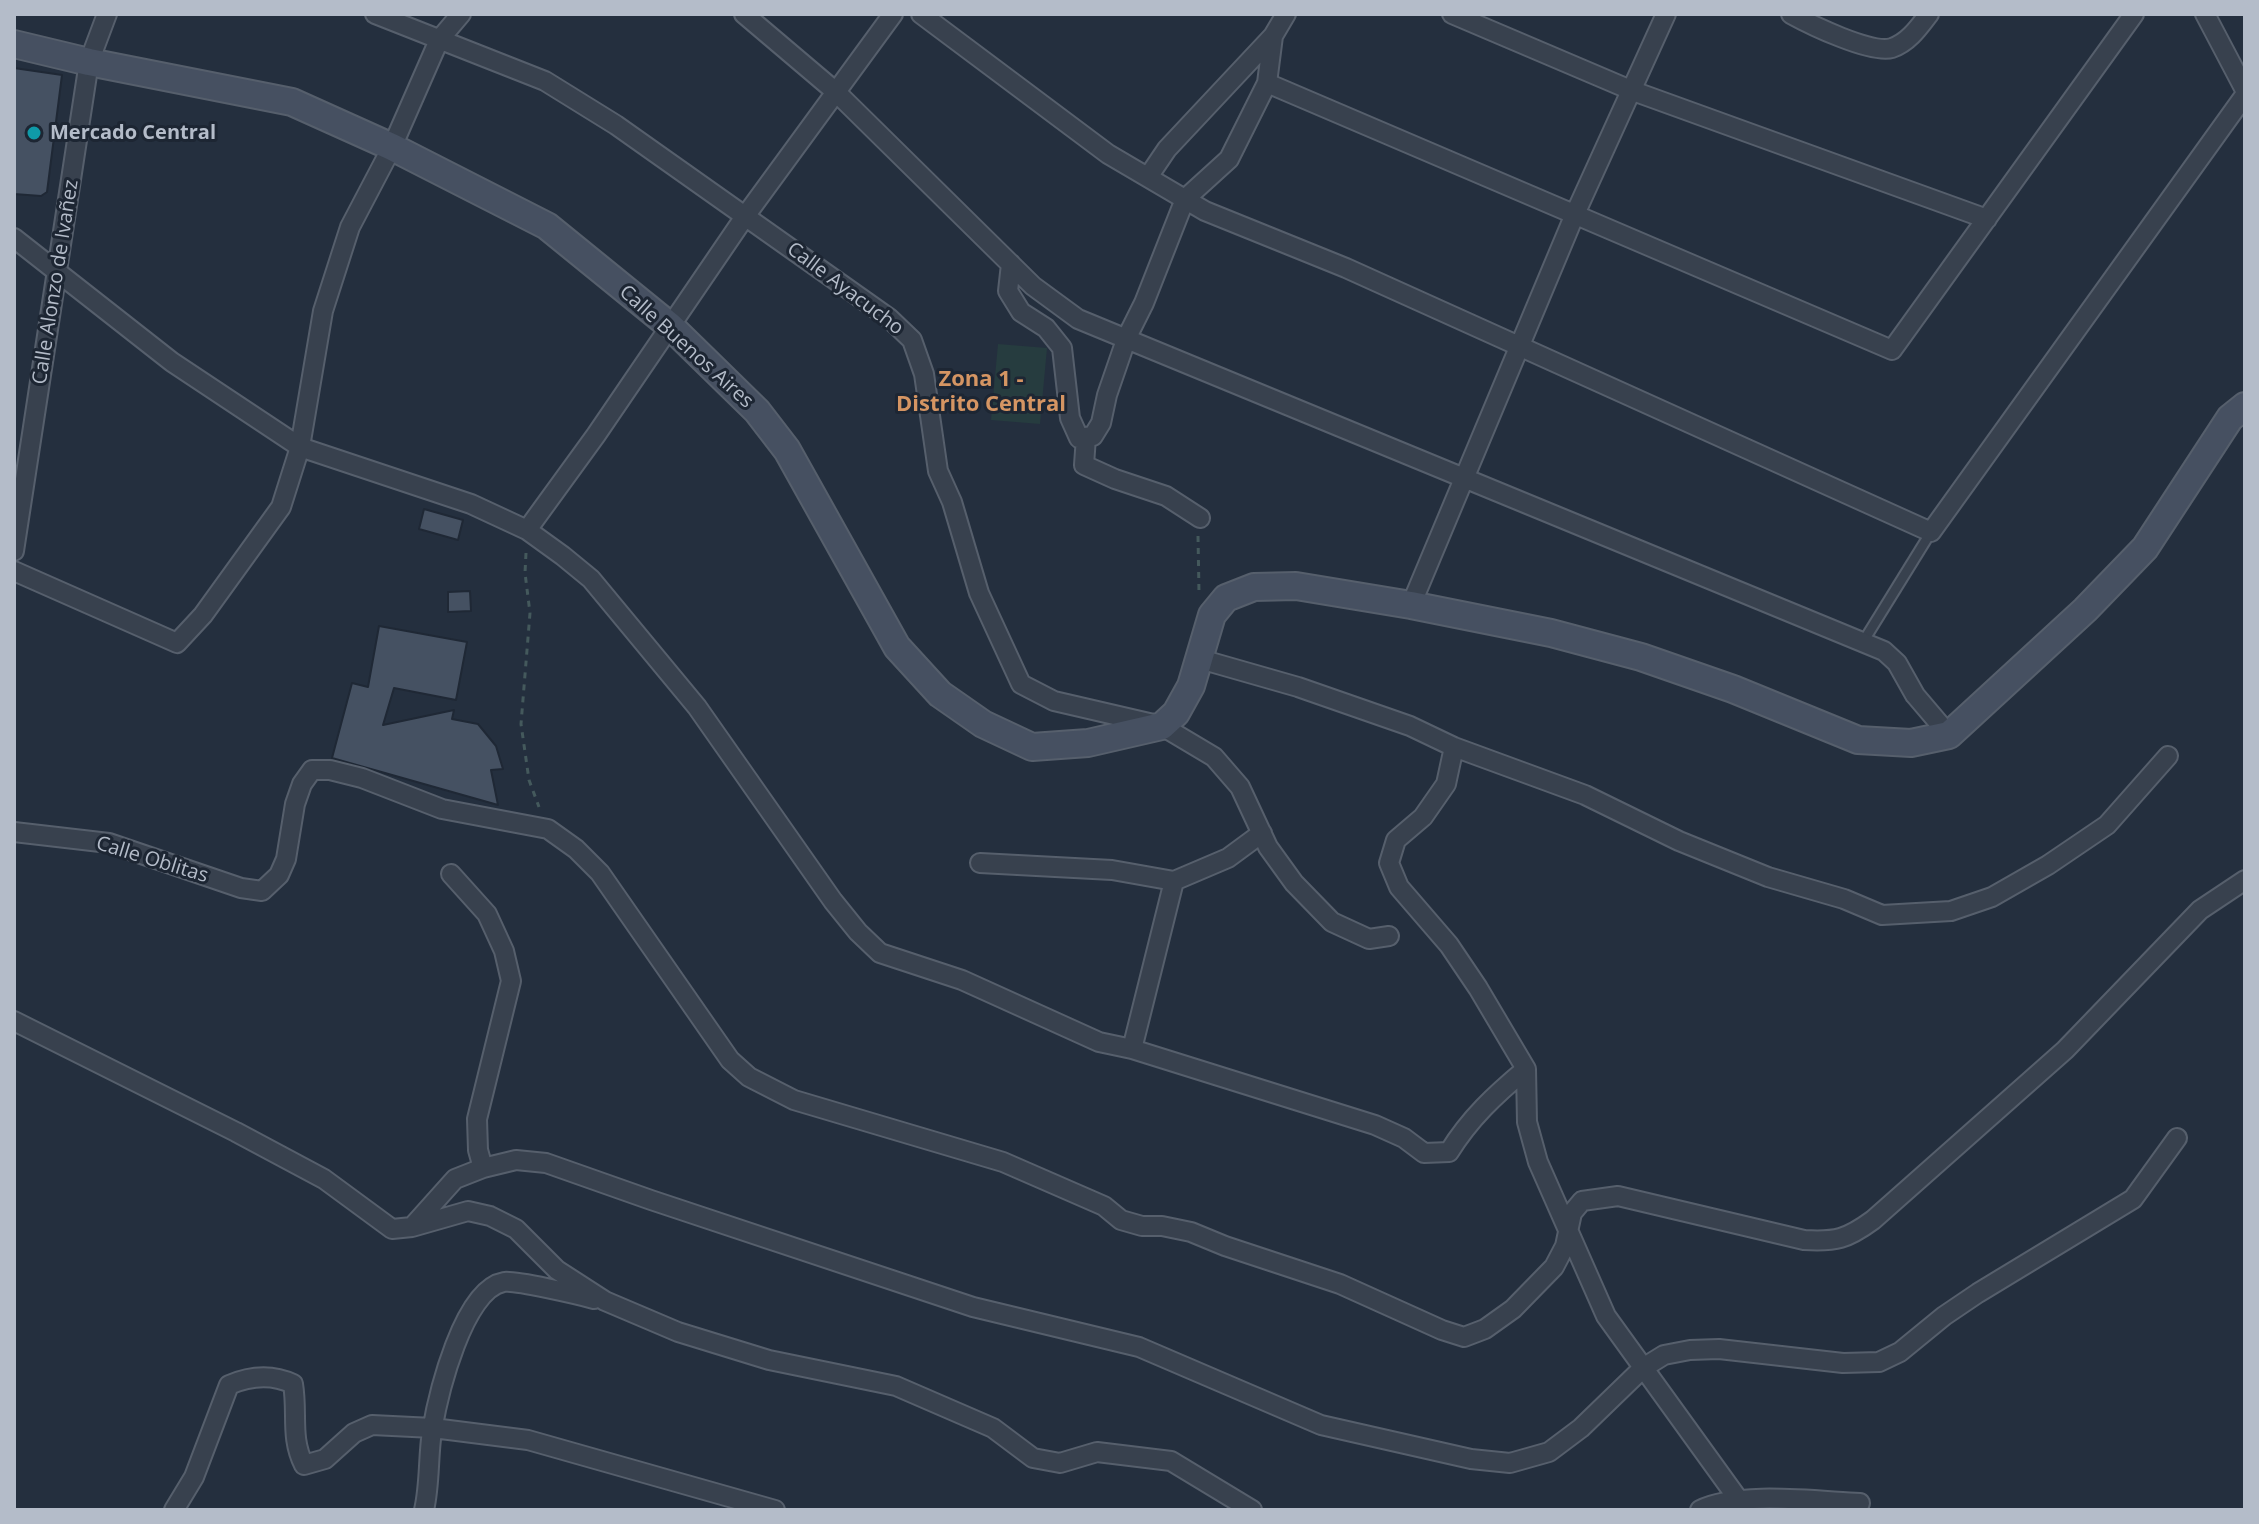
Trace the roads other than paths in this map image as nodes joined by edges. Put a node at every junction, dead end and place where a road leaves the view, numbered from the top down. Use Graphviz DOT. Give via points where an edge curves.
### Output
graph roads {
  1 [pos="107,14"];
  2 [pos="375,14"];
  3 [pos="461,14"];
  4 [pos="744,14"];
  5 [pos="893,14"];
  6 [pos="921,14"];
  7 [pos="1286,14"];
  8 [pos="1452,14"];
  9 [pos="1666,14"];
  10 [pos="1791,14"];
  11 [pos="1929,14"];
  12 [pos="2134,14"];
  13 [pos="2205,14"];
  14 [pos="1273,36"];
  15 [pos="439,40"];
  16 [pos="14,44"];
  17 [pos="89,62"];
  18 [pos="1267,83"];
  19 [pos="1633,91"];
  20 [pos="836,92"];
  21 [pos="2245,92"];
  22 [pos="392,147"];
  23 [pos="1148,177"];
  24 [pos="1185,199"];
  25 [pos="1575,214"];
  26 [pos="746,215"];
  27 [pos="1987,219"];
  28 [pos="14,238"];
  29 [pos="1011,264"];
  30 [pos="59,271"];
  31 [pos="670,326"];
  32 [pos="1127,337"];
  33 [pos="1520,345"];
  34 [pos="2245,406"];
  35 [pos="1086,437"];
  36 [pos="300,447"];
  37 [pos="1466,479"];
  38 [pos="1200,518"];
  39 [pos="527,530"];
  40 [pos="1931,532"];
  41 [pos="14,551"];
  42 [pos="14,571"];
  43 [pos="1411,605"];
  44 [pos="1863,642"];
  45 [pos="1200,659"];
  46 [pos="1162,726"];
  47 [pos="1949,735"];
  48 [pos="1454,747"];
  49 [pos="2168,756"];
  50 [pos="14,832"];
  51 [pos="1262,833"];
  52 [pos="980,863"];
  53 [pos="451,874"];
  54 [pos="2245,880"];
  55 [pos="1174,881"];
  56 [pos="1389,936"];
  57 [pos="14,1021"];
  58 [pos="1132,1049"];
  59 [pos="1526,1069"];
  60 [pos="2177,1138"];
  61 [pos="483,1168"];
  62 [pos="412,1227"];
  63 [pos="1569,1227"];
  64 [pos="605,1301"];
  65 [pos="1643,1368"];
  66 [pos="433,1428"];
  67 [pos="1860,1503"];
  68 [pos="1742,1504"];
  69 [pos="174,1510"];
  70 [pos="424,1510"];
  71 [pos="775,1510"];
  72 [pos="1252,1510"];
  73 [pos="1700,1510"];
  1 -- 17 [label="street, Calle Alonzo de Ivañez"];
  2 -- 15 [label="street, Calle Ayacucho"];
  3 -- 15 [label="street"];
  4 -- 20 [label="street"];
  5 -- 20 [label="street"];
  6 -- 23 [label="street" via="1108,154"];
  7 -- 14 [label="street"];
  8 -- 19 [label="street"];
  9 -- 19 [label="street"];
  10 -- 11 [label="street" via="1819,29 1889,49 1907,40"];
  12 -- 27 [label="street"];
  13 -- 21 [label="street"];
  14 -- 18 [label="street"];
  14 -- 23 [label="street" via="1167,149"];
  15 -- 22 [label="street"];
  15 -- 26 [label="street, Calle Ayacucho" via="545,81"];
  16 -- 17 [label="street, Calle Buenos Aires"];
  17 -- 22 [label="street, Calle Buenos Aires" via="292,102"];
  17 -- 30 [label="street, Calle Alonzo de Ivañez"];
  18 -- 24 [label="street" via="1229,159"];
  18 -- 25 [label="street"];
  19 -- 25 [label="street"];
  19 -- 27 [label="street"];
  20 -- 26 [label="street"];
  20 -- 29 [label="street"];
  21 -- 40 [label="street"];
  22 -- 31 [label="street, Calle Buenos Aires" via="547,226"];
  22 -- 36 [label="street" via="350,227 323,311"];
  23 -- 24 [label="street"];
  24 -- 32 [label="street"];
  24 -- 33 [label="street"];
  25 -- 27 [label="street" via="1892,350"];
  25 -- 33 [label="street"];
  26 -- 31 [label="street"];
  26 -- 46 [label="street, Calle Ayacucho" via="912,340 924,374 938,471 979,593 1021,684 1054,701"];
  28 -- 30 [label="street"];
  29 -- 32 [label="street" via="1078,319"];
  29 -- 35 [label="street" via="1008,291 1021,312 1046,328 1062,348 1070,418 1079,438"];
  30 -- 36 [label="street" via="172,362"];
  30 -- 41 [label="street, Calle Alonzo de Ivañez"];
  31 -- 39 [label="street"];
  31 -- 46 [label="street, Calle Buenos Aires" via="757,411 787,450 897,647 940,694 983,724 1032,747 1088,743"];
  32 -- 35 [label="street" via="1101,423 1093,436"];
  32 -- 37 [label="street"];
  33 -- 37 [label="street"];
  33 -- 40 [label="street"];
  34 -- 47 [label="street" via="2230,418 2145,548"];
  35 -- 38 [label="street" via="1084,465 1166,496"];
  36 -- 39 [label="street" via="471,504"];
  36 -- 42 [label="street" via="281,507 177,643"];
  37 -- 43 [label="street"];
  37 -- 44 [label="street"];
  39 -- 58 [label="street" via="591,579 618,610 697,707 833,901 880,953 962,980 1099,1042"];
  40 -- 44 [label="lane"];
  43 -- 45 [label="street" via="1296,586 1254,587 1226,598 1212,615"];
  43 -- 47 [label="street" via="1641,657 1858,740 1911,743"];
  44 -- 47 [label="street" via="1897,663 1915,695"];
  45 -- 46 [label="street" via="1176,713"];
  45 -- 48 [label="street" via="1326,696"];
  46 -- 51 [label="street, Calle Ayacucho" via="1214,757 1240,787"];
  48 -- 49 [label="street" via="1585,795 1768,877 1882,915 1951,911 2048,865 2107,825"];
  48 -- 59 [label="street" via="1446,784 1423,817 1396,840 1389,863 1399,887 1449,945"];
  50 -- 63 [label="street, Calle Oblitas" via="109,843 262,891 286,859 295,804 312,770 362,778 442,809 548,829 576,849 600,873 730,1060 749,1077 794,1100 1003,1162 1104,1206 1121,1220 1191,1232 1340,1284 1464,1337 1485,1329 1524,1299 1554,1267"];
  51 -- 55 [label="street" via="1228,858"];
  51 -- 56 [label="street, Calle Ayacucho" via="1294,883 1332,922 1369,939"];
  52 -- 55 [label="street" via="1112,870"];
  53 -- 61 [label="street" via="487,914 511,981 477,1119"];
  54 -- 63 [label="street" via="2200,910 2065,1050 1851,1236 1804,1240 1618,1196 1582,1201"];
  55 -- 58 [label="street"];
  57 -- 62 [label="street" via="324,1179 392,1229"];
  58 -- 59 [label="street" via="1375,1125 1424,1153 1449,1152 1488,1100"];
  59 -- 63 [label="street" via="1527,1122 1534,1149"];
  60 -- 65 [label="street" via="2133,1199 1978,1293 1879,1362 1719,1349 1664,1355"];
  61 -- 62 [label="street" via="455,1179"];
  61 -- 65 [label="street" via="516,1160 546,1163 973,1307 1139,1347 1321,1425 1471,1459 1510,1463 1549,1452"];
  62 -- 64 [label="street" via="468,1211 490,1216 516,1229 557,1270"];
  63 -- 65 [label="street" via="1606,1316"];
  64 -- 66 [label="street" via="505,1281 484,1292 457,1340"];
  64 -- 72 [label="street" via="678,1332 769,1360 896,1386 993,1428 1033,1458 1060,1463 1097,1452 1171,1461"];
  65 -- 68 [label="street"];
  66 -- 69 [label="street" via="372,1425 354,1433 325,1459 304,1465 293,1430 293,1384 279,1378 245,1378 229,1385 194,1477"];
  66 -- 70 [label="street"];
  66 -- 71 [label="street" via="528,1440"];
  67 -- 68 [label="street"];
  68 -- 73 [label="street" via="1715,1502"];
}
